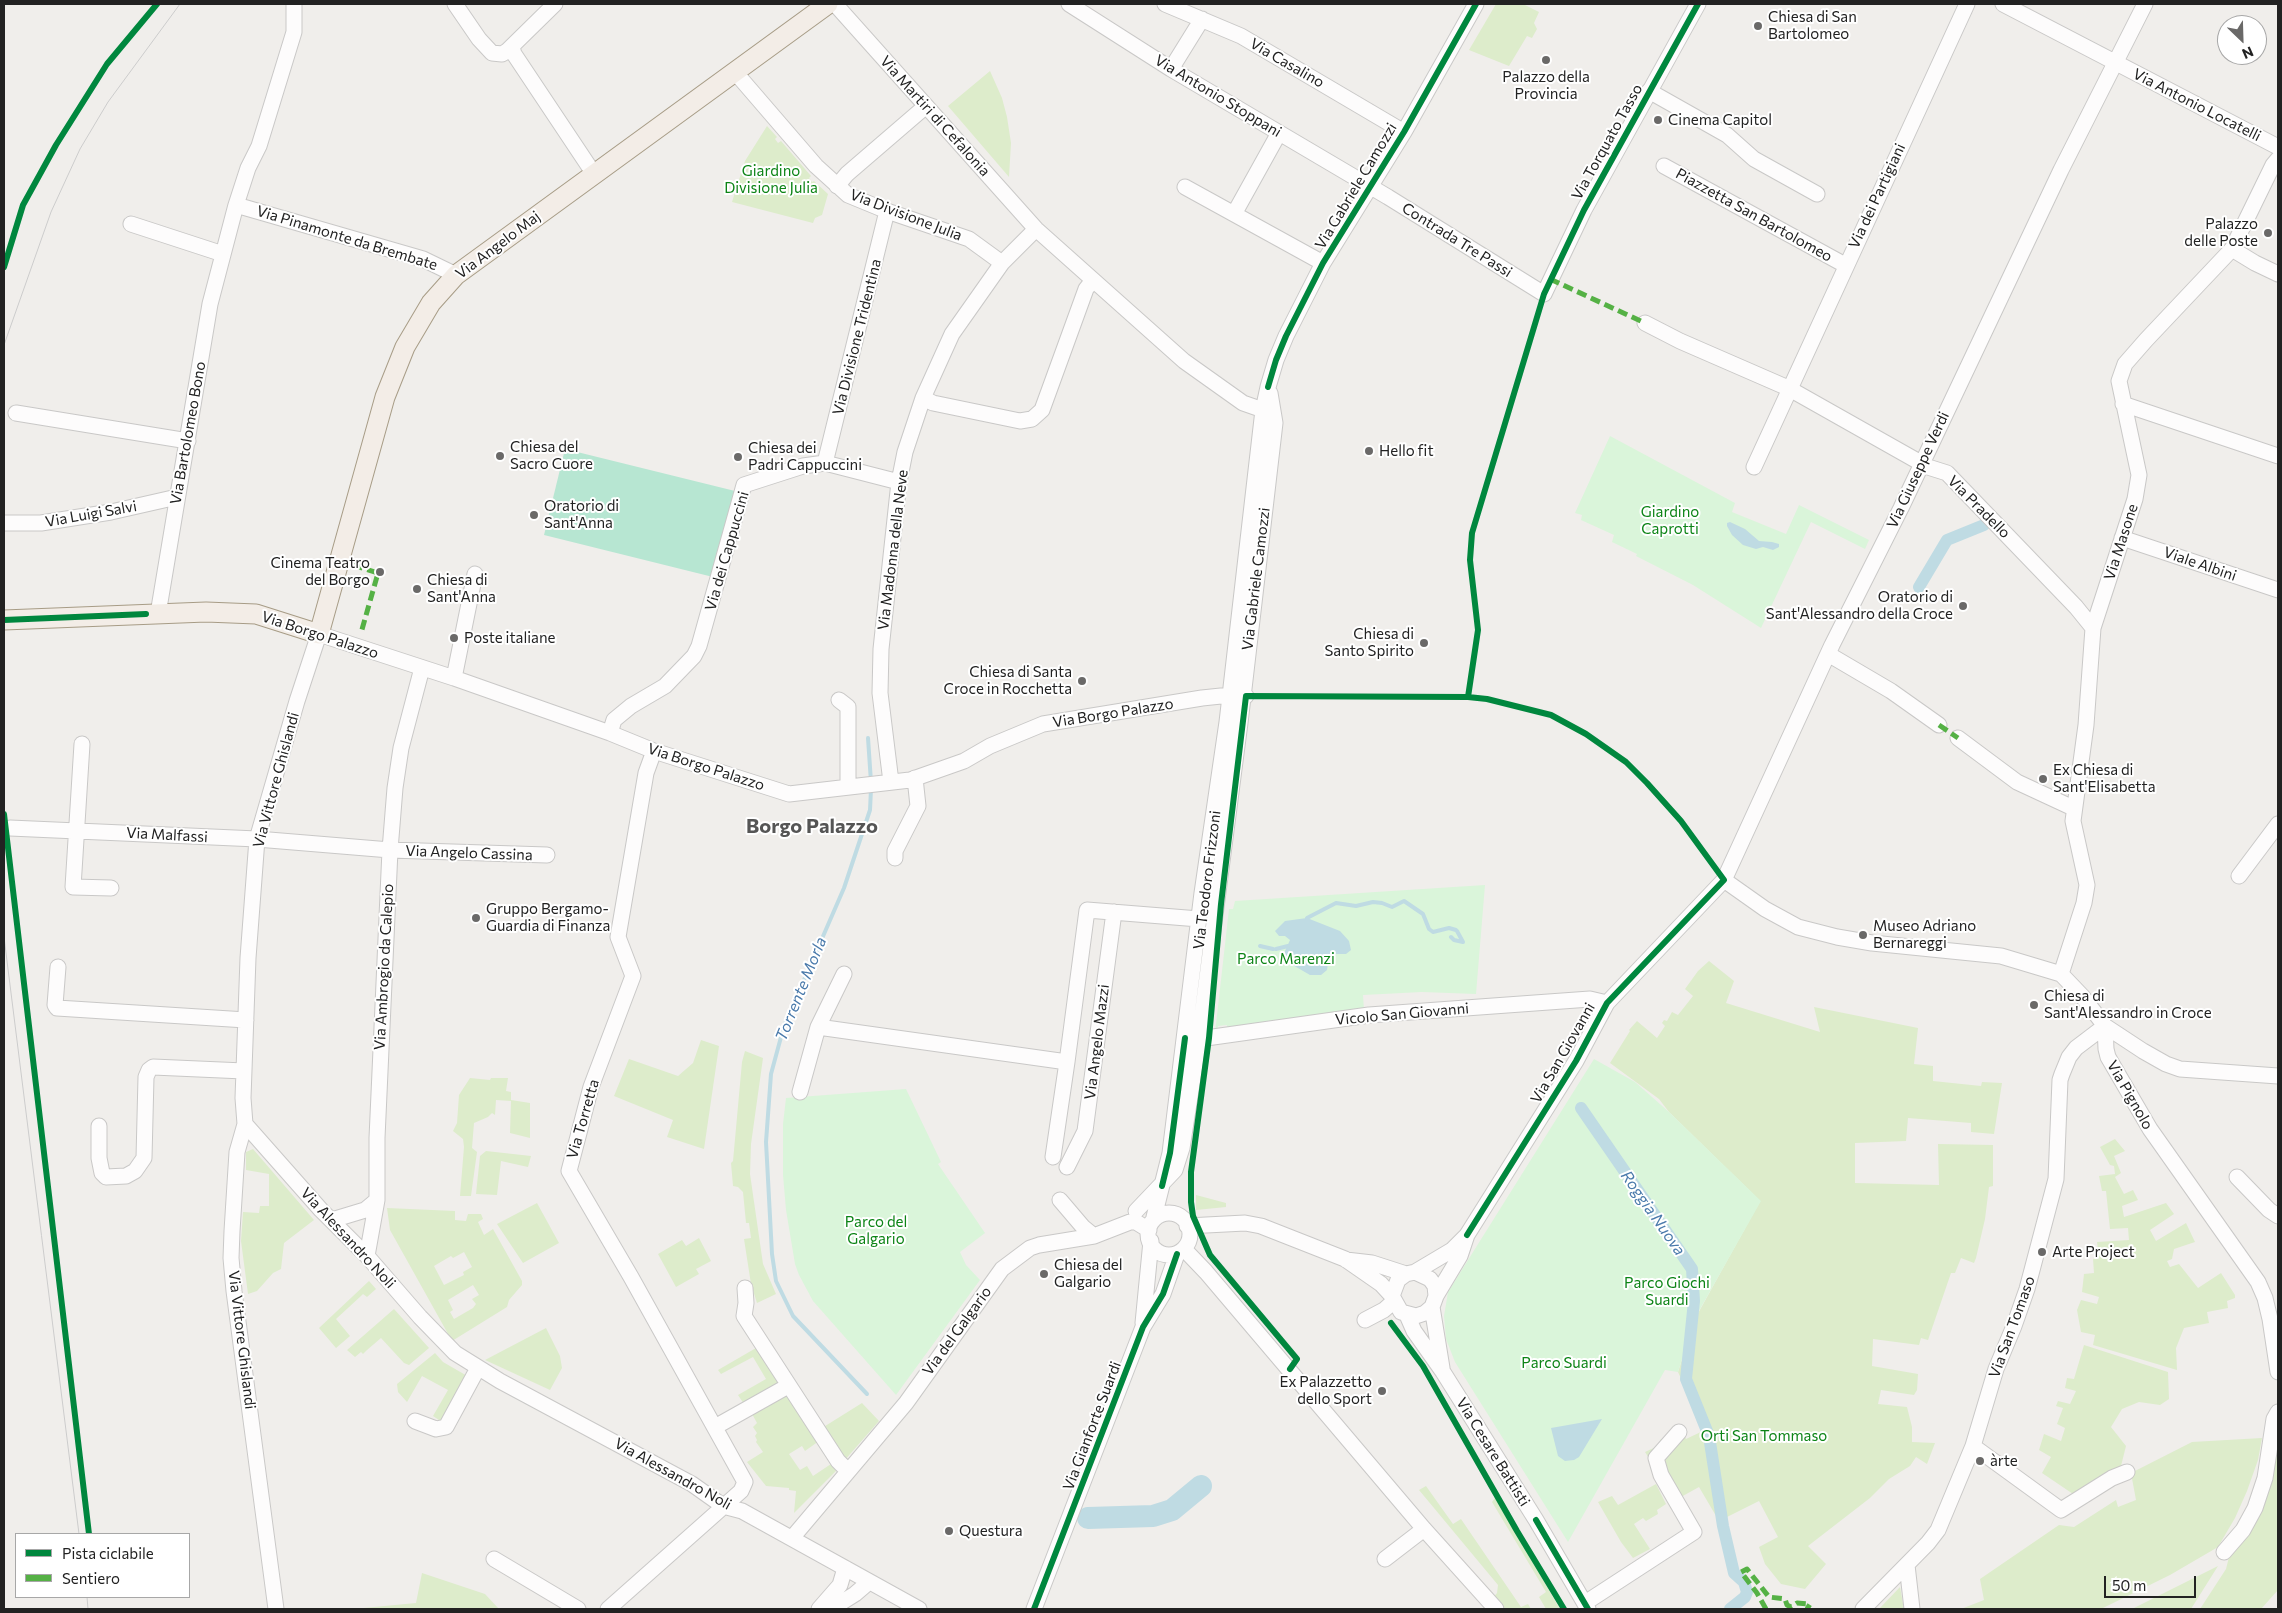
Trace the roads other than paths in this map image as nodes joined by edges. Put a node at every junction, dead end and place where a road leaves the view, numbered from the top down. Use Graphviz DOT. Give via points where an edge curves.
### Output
graph roads {
  1 [pos="285,4"];
  2 [pos="295,4"];
  3 [pos="456,4"];
  4 [pos="555,4"];
  5 [pos="804,4"];
  6 [pos="828,4"];
  7 [pos="835,4"];
  8 [pos="1069,4"];
  9 [pos="1165,4"];
  10 [pos="1476,4"];
  11 [pos="1698,4"];
  12 [pos="1967,4"];
  13 [pos="2003,4"];
  14 [pos="2145,4"];
  15 [pos="1202,19"];
  16 [pos="294,23"];
  17 [pos="803,24"];
  18 [pos="512,47"];
  19 [pos="2115,63"];
  20 [pos="1171,69"];
  21 [pos="735,72"];
  22 [pos="1650,91"];
  23 [pos="926,106"];
  24 [pos="1404,132"];
  25 [pos="1279,133"];
  26 [pos="2278,147"];
  27 [pos="2278,159"];
  28 [pos="1664,166"];
  29 [pos="594,174"];
  30 [pos="837,186"];
  31 [pos="1185,187"];
  32 [pos="1368,187"];
  33 [pos="1817,194"];
  34 [pos="236,205"];
  35 [pos="887,211"];
  36 [pos="1234,214"];
  37 [pos="131,224"];
  38 [pos="1036,229"];
  39 [pos="2232,249"];
  40 [pos="223,254"];
  41 [pos="1002,263"];
  42 [pos="1324,263"];
  43 [pos="1845,265"];
  44 [pos="2278,274"];
  45 [pos="456,275"];
  46 [pos="1093,280"];
  47 [pos="1544,294"];
  48 [pos="1645,323"];
  49 [pos="1268,387"];
  50 [pos="1788,388"];
  51 [pos="923,398"];
  52 [pos="2123,404"];
  53 [pos="1263,410"];
  54 [pos="16,413"];
  55 [pos="1275,423"];
  56 [pos="188,441"];
  57 [pos="2278,456"];
  58 [pos="1269,458"];
  59 [pos="825,463"];
  60 [pos="1921,463"];
  61 [pos="1754,466"];
  62 [pos="899,482"];
  63 [pos="177,498"];
  64 [pos="4,523"];
  65 [pos="2122,538"];
  66 [pos="475,574"];
  67 [pos="2278,590"];
  68 [pos="158,614"];
  69 [pos="4,620"];
  70 [pos="2092,628"];
  71 [pos="319,634"];
  72 [pos="1828,654"];
  73 [pos="422,668"];
  74 [pos="454,678"];
  75 [pos="1234,690"];
  76 [pos="840,700"];
  77 [pos="1229,722"];
  78 [pos="1939,725"];
  79 [pos="610,733"];
  80 [pos="1958,738"];
  81 [pos="82,744"];
  82 [pos="654,751"];
  83 [pos="915,778"];
  84 [pos="889,782"];
  85 [pos="851,786"];
  86 [pos="2074,808"];
  87 [pos="2278,824"];
  88 [pos="10,828"];
  89 [pos="77,830"];
  90 [pos="257,839"];
  91 [pos="390,850"];
  92 [pos="548,855"];
  93 [pos="895,858"];
  94 [pos="2238,876"];
  95 [pos="1724,880"];
  96 [pos="111,888"];
  97 [pos="1114,912"];
  98 [pos="1196,918"];
  99 [pos="58,967"];
  100 [pos="844,974"];
  101 [pos="2062,974"];
  102 [pos="1607,1003"];
  103 [pos="246,1020"];
  104 [pos="2105,1026"];
  105 [pos="818,1027"];
  106 [pos="1198,1040"];
  107 [pos="1067,1062"];
  108 [pos="244,1071"];
  109 [pos="2278,1076"];
  110 [pos="800,1092"];
  111 [pos="245,1124"];
  112 [pos="98,1126"];
  113 [pos="1053,1157"];
  114 [pos="1067,1167"];
  115 [pos="2237,1177"];
  116 [pos="1162,1186"];
  117 [pos="377,1200"];
  118 [pos="1060,1200"];
  119 [pos="1136,1211"];
  120 [pos="1172,1213"];
  121 [pos="2278,1216"];
  122 [pos="332,1220"];
  123 [pos="1232,1225"];
  124 [pos="1187,1226"];
  125 [pos="1151,1230"];
  126 [pos="1467,1235"];
  127 [pos="1094,1236"];
  128 [pos="1183,1249"];
  129 [pos="367,1256"];
  130 [pos="1345,1259"];
  131 [pos="1411,1273"];
  132 [pos="745,1288"];
  133 [pos="1393,1299"];
  134 [pos="1434,1301"];
  135 [pos="1407,1315"];
  136 [pos="1365,1320"];
  137 [pos="1143,1327"];
  138 [pos="478,1368"];
  139 [pos="1443,1372"];
  140 [pos="2278,1372"];
  141 [pos="788,1386"];
  142 [pos="2278,1412"];
  143 [pos="415,1421"];
  144 [pos="715,1427"];
  145 [pos="1679,1432"];
  146 [pos="1973,1446"];
  147 [pos="848,1471"];
  148 [pos="2127,1472"];
  149 [pos="723,1506"];
  150 [pos="1424,1528"];
  151 [pos="792,1538"];
  152 [pos="2224,1552"];
  153 [pos="494,1559"];
  154 [pos="1385,1559"];
  155 [pos="1907,1565"];
  156 [pos="845,1568"];
  157 [pos="869,1582"];
  158 [pos="1587,1606"];
  159 [pos="1490,1608"];
  160 [pos="276,1609"];
  161 [pos="578,1609"];
  162 [pos="608,1609"];
  163 [pos="819,1609"];
  164 [pos="831,1609"];
  165 [pos="919,1609"];
  166 [pos="1034,1609"];
  167 [pos="1863,1609"];
  168 [pos="1912,1609"];
  1 -- 2 [label="street, Via Bartolomeo Bono"];
  1 -- 16 [label="street, Via Bartolomeo Bono"];
  2 -- 16 [label="street, Via Bartolomeo Bono"];
  3 -- 18 [label="street" via="492,53 502,54"];
  4 -- 18 [label="street"];
  5 -- 17 [label="main road"];
  6 -- 17 [label="main road, Via Angelo Maj"];
  7 -- 23 [label="street, Via Martiri di Cefalonia"];
  8 -- 20 [label="street, Via Antonio Stoppani"];
  9 -- 15 [label="street, Via Casalino"];
  10 -- 24 [label="street, Via Gabriele Camozzi"];
  11 -- 22 [label="street, Via Torquato Tasso"];
  12 -- 43 [label="street, Via dei Partigiani"];
  13 -- 19 [label="street, Via Antonio Locatelli"];
  14 -- 19 [label="street, Via Giuseppe Verdi"];
  15 -- 20 [label="street"];
  15 -- 24 [label="street, Via Casalino" via="1241,36"];
  16 -- 34 [label="street, Via Bartolomeo Bono" via="259,146"];
  17 -- 21 [label="main road, Via Angelo Maj"];
  18 -- 29 [label="street"];
  19 -- 26 [label="street, Via Antonio Locatelli"];
  19 -- 60 [label="street, Via Giuseppe Verdi"];
  20 -- 25 [label="street, Via Antonio Stoppani"];
  21 -- 29 [label="main road, Via Angelo Maj"];
  21 -- 30 [label="street, Via Divisione Julia"];
  22 -- 33 [label="street" via="1727,135 1754,159"];
  22 -- 47 [label="street, Via Torquato Tasso" via="1567,244"];
  23 -- 30 [label="street"];
  23 -- 38 [label="street, Via Martiri di Cefalonia"];
  24 -- 32 [label="street, Via Gabriele Camozzi"];
  25 -- 32 [label="street, Via Antonio Stoppani"];
  25 -- 36 [label="street"];
  27 -- 39 [label="street, Via Masone"];
  28 -- 43 [label="street, Piazzetta San Bartolomeo"];
  29 -- 45 [label="main road, Via Angelo Maj"];
  30 -- 35 [label="street, Via Divisione Julia" via="848,195"];
  31 -- 36 [label="street"];
  32 -- 42 [label="street, Via Gabriele Camozzi"];
  32 -- 47 [label="street, Contrada Tre Passi"];
  34 -- 40 [label="street, Via Bartolomeo Bono"];
  34 -- 45 [label="street, Via Pinamonte da Brembate" via="423,259"];
  35 -- 41 [label="street, Via Divisione Julia" via="969,239"];
  35 -- 59 [label="street, Via Divisione Tridentina"];
  36 -- 42 [label="street"];
  37 -- 40 [label="street"];
  38 -- 41 [label="street, Via Madonna della Neve"];
  38 -- 46 [label="street"];
  39 -- 44 [label="street"];
  39 -- 52 [label="street, Via Masone" via="2125,364 2119,381"];
  40 -- 56 [label="street, Via Bartolomeo Bono" via="210,304"];
  41 -- 51 [label="street, Via Madonna della Neve" via="952,334"];
  42 -- 49 [label="street, Via Gabriele Camozzi" via="1286,336"];
  43 -- 50 [label="street, Via dei Partigiani"];
  45 -- 71 [label="main road, Via Angelo Maj" via="431,303 404,346 385,397"];
  46 -- 51 [label="street" via="1086,289 1042,410 1032,419 1020,421"];
  46 -- 53 [label="street" via="1184,361 1243,403"];
  48 -- 50 [label="street, Via Pradello" via="1680,342"];
  49 -- 53 [label="street, Via Gabriele Camozzi"];
  49 -- 55 [label="street, Via Gabriele Camozzi"];
  50 -- 60 [label="street, Via Pradello"];
  50 -- 61 [label="street"];
  51 -- 62 [label="street, Via Madonna della Neve"];
  52 -- 57 [label="street"];
  52 -- 65 [label="street, Via Masone" via="2139,475"];
  53 -- 55 [label="street"];
  53 -- 58 [label="street, Via Gabriele Camozzi"];
  53 -- 75 [label="street, Via Gabriele Camozzi" via="1253,424"];
  54 -- 56 [label="street"];
  55 -- 58 [label="street, Via Gabriele Camozzi"];
  56 -- 63 [label="street, Via Bartolomeo Bono"];
  58 -- 75 [label="street, Via Gabriele Camozzi"];
  59 -- 62 [label="street, Via dei Cappuccini"];
  59 -- 79 [label="street, Via dei Cappuccini" via="803,466 744,485 702,638 694,656 665,686 630,706 614,720"];
  60 -- 70 [label="street, Via Pradello" via="1947,474 2076,607"];
  60 -- 72 [label="street, Via Giuseppe Verdi"];
  62 -- 84 [label="street, Via Madonna della Neve" via="881,649 880,693"];
  63 -- 64 [label="street, Via Luigi Salvi" via="41,523"];
  63 -- 68 [label="street, Via Bartolomeo Bono"];
  65 -- 67 [label="street, Viale Albini"];
  65 -- 70 [label="street, Via Masone"];
  66 -- 74 [label="street"];
  68 -- 69 [label="main road, Via Borgo Palazzo"];
  68 -- 71 [label="main road, Via Borgo Palazzo" via="256,614"];
  70 -- 86 [label="street, Via Masone" via="2086,725"];
  71 -- 73 [label="street, Via Borgo Palazzo"];
  71 -- 90 [label="street, Via Vittore Ghislandi"];
  72 -- 78 [label="street" via="1891,691"];
  72 -- 95 [label="street, Via Giuseppe Verdi"];
  73 -- 74 [label="street, Via Borgo Palazzo"];
  73 -- 91 [label="street, Via Ambrogio da Calepio" via="404,734"];
  74 -- 79 [label="street, Via Borgo Palazzo"];
  75 -- 77 [label="street"];
  75 -- 77 [label="street"];
  75 -- 83 [label="street, Via Borgo Palazzo" via="1043,724 956,764"];
  76 -- 85 [label="street" via="848,706"];
  77 -- 98 [label="street, Via Teodoro Frizzoni"];
  77 -- 106 [label="street, Via Teodoro Frizzoni"];
  79 -- 82 [label="street, Via Borgo Palazzo"];
  80 -- 86 [label="street" via="2017,782"];
  81 -- 89 [label="street"];
  82 -- 85 [label="street, Via Borgo Palazzo" via="789,794"];
  82 -- 144 [label="street, Via Torretta" via="646,773 618,937 633,976 591,1087 569,1171"];
  83 -- 84 [label="street, Via Borgo Palazzo"];
  83 -- 93 [label="street" via="918,806 895,851"];
  84 -- 85 [label="street, Via Borgo Palazzo"];
  86 -- 101 [label="street, Via Masone" via="2073,821 2087,885"];
  87 -- 94 [label="street"];
  88 -- 89 [label="street, Via Malfassi"];
  89 -- 90 [label="street, Via Malfassi"];
  89 -- 96 [label="street" via="73,887"];
  90 -- 91 [label="street, Via Malfassi"];
  90 -- 103 [label="street, Via Vittore Ghislandi"];
  91 -- 92 [label="street, Via Angelo Cassina"];
  91 -- 117 [label="street, Via Ambrogio da Calepio" via="376,1138"];
  95 -- 101 [label="street" via="1798,927 1830,936 2001,956"];
  95 -- 102 [label="street, Via San Giovanni"];
  97 -- 98 [label="street, Via Angelo Mazzi"];
  97 -- 107 [label="street, Via Angelo Mazzi" via="1086,910"];
  97 -- 114 [label="street, Via Angelo Mazzi" via="1085,1131"];
  98 -- 116 [label="street, Via Teodoro Frizzoni" via="1172,1134"];
  99 -- 103 [label="street" via="57,1008"];
  100 -- 105 [label="street"];
  101 -- 104 [label="street"];
  102 -- 106 [label="street, Vicolo San Giovanni" via="1590,999 1369,1015"];
  102 -- 126 [label="street, Via San Giovanni" via="1576,1061"];
  103 -- 108 [label="street, Via Vittore Ghislandi"];
  104 -- 109 [label="street" via="2151,1056 2180,1069"];
  104 -- 140 [label="street, Via Pignolo" via="2108,1057 2132,1100 2175,1168 2258,1282 2270,1319"];
  104 -- 146 [label="street, Via San Tomaso" via="2076,1048 2060,1080 2056,1179 2027,1289 1996,1369"];
  105 -- 107 [label="street, Via Angelo Mazzi"];
  105 -- 110 [label="street"];
  106 -- 116 [label="street, Via Teodoro Frizzoni" via="1180,1158"];
  107 -- 113 [label="street, Via Angelo Mazzi"];
  108 -- 111 [label="street, Via Vittore Ghislandi"];
  108 -- 112 [label="street" via="153,1067 146,1077 144,1158 135,1171 126,1176 106,1177 102,1173"];
  111 -- 122 [label="street, Via Alessandro Noli"];
  111 -- 160 [label="street, Via Vittore Ghislandi" via="236,1152 231,1258"];
  115 -- 121 [label="street"];
  116 -- 119 [label="street"];
  116 -- 120 [label="street"];
  116 -- 125 [label="street, Via Teodoro Frizzoni"];
  117 -- 122 [label="street" via="365,1210"];
  117 -- 129 [label="street, Via Ambrogio da Calepio"];
  118 -- 127 [label="street"];
  119 -- 125 [label="street"];
  119 -- 127 [label="street, Via del Galgario" via="1116,1218"];
  120 -- 124 [label="street"];
  120 -- 125 [label="street" via="1166,1212"];
  122 -- 129 [label="street, Via Alessandro Noli"];
  123 -- 124 [label="street"];
  123 -- 128 [label="street"];
  123 -- 130 [label="street" via="1261,1226"];
  124 -- 128 [label="street"];
  125 -- 127 [label="street, Via del Galgario" via="1130,1222"];
  125 -- 128 [label="street" via="1158,1252 1169,1256"];
  125 -- 137 [label="street, Via Gianforte Suardi"];
  126 -- 131 [label="street, Via San Giovanni" via="1452,1250"];
  126 -- 134 [label="street, Via San Giovanni" via="1460,1256"];
  127 -- 147 [label="street, Via del Galgario" via="1030,1248 1002,1269 906,1403"];
  128 -- 137 [label="street, Via Gianforte Suardi" via="1163,1294"];
  128 -- 150 [label="street" via="1300,1380"];
  129 -- 138 [label="street, Via Alessandro Noli" via="455,1353"];
  130 -- 131 [label="street"];
  130 -- 133 [label="street" via="1380,1284"];
  131 -- 133 [label="street, Via San Giovanni" via="1396,1283"];
  131 -- 134 [label="street" via="1430,1279 1435,1286"];
  132 -- 141 [label="street" via="744,1316"];
  133 -- 135 [label="street" via="1401,1312"];
  133 -- 136 [label="street" via="1384,1310"];
  134 -- 135 [label="street" via="1421,1315"];
  134 -- 139 [label="street, Via Cesare Battisti"];
  135 -- 139 [label="street, Via Cesare Battisti" via="1414,1331"];
  137 -- 166 [label="street, Via Gianforte Suardi"];
  138 -- 143 [label="street" via="446,1427 436,1429"];
  138 -- 149 [label="street, Via Alessandro Noli" via="692,1484"];
  139 -- 158 [label="street, Via Cesare Battisti"];
  141 -- 144 [label="street"];
  141 -- 147 [label="street"];
  142 -- 152 [label="street" via="2274,1419 2265,1478 2255,1508 2243,1530"];
  144 -- 149 [label="street, Via Torretta" via="745,1482 741,1491"];
  145 -- 158 [label="street" via="1656,1458 1661,1475 1694,1532"];
  146 -- 148 [label="street" via="2062,1510"];
  146 -- 155 [label="street, Via San Tomaso" via="1938,1530"];
  147 -- 151 [label="street, Via del Galgario"];
  149 -- 151 [label="street, Via Alessandro Noli" via="742,1511"];
  149 -- 162 [label="street"];
  150 -- 154 [label="street"];
  150 -- 159 [label="street"];
  151 -- 156 [label="street, Via Alessandro Noli"];
  153 -- 161 [label="street"];
  155 -- 167 [label="street, Via San Tomaso"];
  155 -- 168 [label="street"];
  156 -- 157 [label="street, Via Alessandro Noli"];
  156 -- 163 [label="street" via="840,1585"];
  157 -- 164 [label="street"];
  157 -- 165 [label="street, Via Alessandro Noli"];
}
